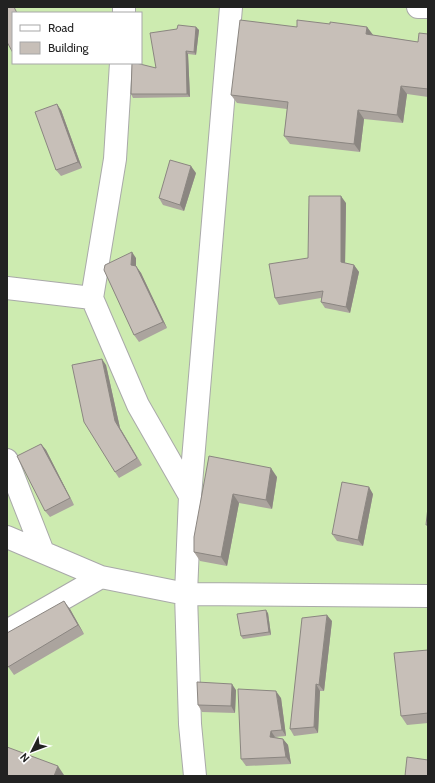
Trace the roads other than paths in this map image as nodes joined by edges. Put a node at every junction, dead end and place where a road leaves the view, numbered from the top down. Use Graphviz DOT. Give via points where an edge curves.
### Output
graph roads {
  1 [pos="231,7"];
  2 [pos="418,7"];
  3 [pos="428,8"];
  4 [pos="121,64"];
  5 [pos="7,288"];
  6 [pos="92,298"];
  7 [pos="7,460"];
  8 [pos="190,496"];
  9 [pos="7,537"];
  10 [pos="43,552"];
  11 [pos="101,577"];
  12 [pos="186,594"];
  13 [pos="428,596"];
  14 [pos="7,631"];
  15 [pos="195,776"];
  1 -- 8 [label="street"];
  2 -- 3 [label="street"];
  4 -- 6 [label="street" via="115,159"];
  5 -- 6 [label="street"];
  6 -- 8 [label="street" via="138,405"];
  7 -- 10 [label="street"];
  8 -- 12 [label="street"];
  9 -- 10 [label="street"];
  10 -- 11 [label="street"];
  11 -- 12 [label="street"];
  11 -- 14 [label="street"];
  12 -- 13 [label="street"];
  12 -- 15 [label="street" via="190,724"];
}
